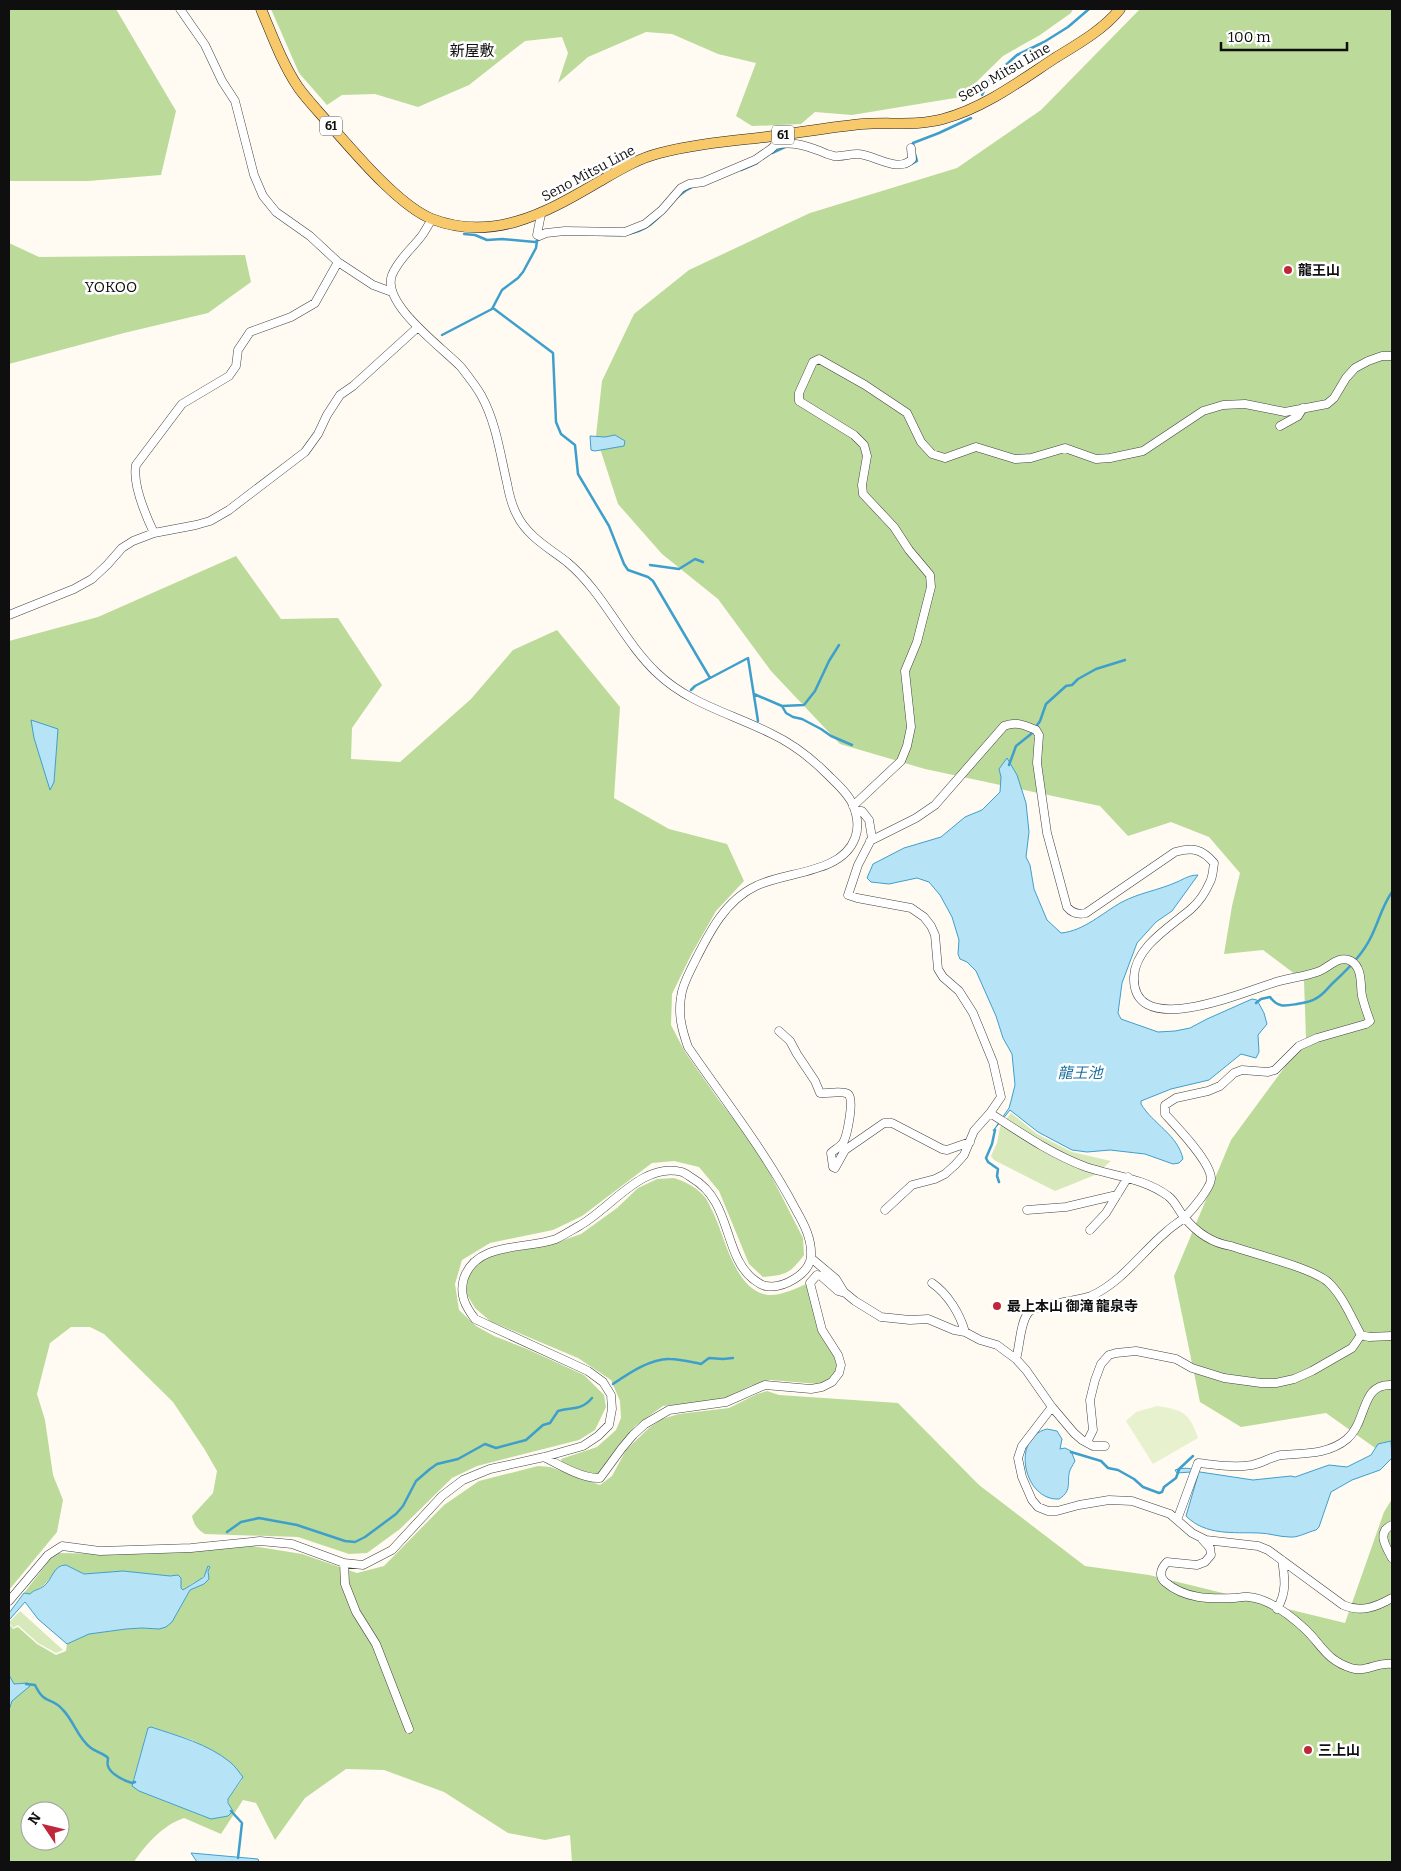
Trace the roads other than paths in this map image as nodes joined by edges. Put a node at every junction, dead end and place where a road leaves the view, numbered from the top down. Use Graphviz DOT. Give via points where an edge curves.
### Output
graph roads {
  1 [pos="180,9"];
  2 [pos="260,9"];
  3 [pos="1120,9"];
  4 [pos="775,140"];
  5 [pos="911,148"];
  6 [pos="541,214"];
  7 [pos="432,219"];
  8 [pos="338,262"];
  9 [pos="392,292"];
  10 [pos="418,327"];
  11 [pos="1392,356"];
  12 [pos="1303,408"];
  13 [pos="1280,426"];
  14 [pos="154,533"];
  15 [pos="9,615"];
  16 [pos="854,809"];
  17 [pos="870,841"];
  18 [pos="779,1031"];
  19 [pos="990,1113"];
  20 [pos="970,1142"];
  21 [pos="1128,1177"];
  22 [pos="1117,1195"];
  23 [pos="885,1210"];
  24 [pos="1027,1210"];
  25 [pos="1184,1218"];
  26 [pos="1090,1230"];
  27 [pos="811,1258"];
  28 [pos="932,1283"];
  29 [pos="845,1293"];
  30 [pos="965,1332"];
  31 [pos="1361,1335"];
  32 [pos="1392,1336"];
  33 [pos="1016,1359"];
  34 [pos="1392,1385"];
  35 [pos="1052,1407"];
  36 [pos="1087,1442"];
  37 [pos="1105,1446"];
  38 [pos="544,1457"];
  39 [pos="1177,1520"];
  40 [pos="1392,1525"];
  41 [pos="1200,1537"];
  42 [pos="1392,1558"];
  43 [pos="1282,1560"];
  44 [pos="344,1563"];
  45 [pos="1392,1598"];
  46 [pos="9,1601"];
  47 [pos="1276,1609"];
  48 [pos="1392,1664"];
  49 [pos="410,1729"];
  1 -- 8 [label="street" via="205,45 235,101 254,175 263,196 276,212 310,236"];
  2 -- 7 [label="main road, Seno Mitsu Line / 61" via="299,87 390,190"];
  3 -- 4 [label="main road, Seno Mitsu Line / 61" via="1097,32 1021,81 983,103 942,120 862,124"];
  4 -- 5 [label="street" via="796,143 833,156 853,158 870,155 899,164 910,162"];
  4 -- 6 [label="main road, Seno Mitsu Line / 61" via="659,153 619,169"];
  4 -- 6 [label="street" via="772,149 755,160 681,188 655,217 625,232 565,231 540,236 537,235"];
  6 -- 7 [label="main road, Seno Mitsu Line / 61" via="486,228"];
  7 -- 9 [label="street" via="397,264 391,278"];
  8 -- 9 [label="street" via="373,285"];
  8 -- 14 [label="street" via="315,303 291,317 250,332 238,350 236,366 229,376 182,404 136,465 137,487"];
  9 -- 10 [label="street"];
  10 -- 14 [label="street" via="340,395 305,452 276,475 210,521"];
  10 -- 16 [label="street" via="461,368 480,393 492,418 518,517 534,537 569,564 596,592 654,671 674,688 696,700 794,746 839,786"];
  11 -- 12 [label="street" via="1382,356 1355,368 1334,398 1326,404"];
  12 -- 13 [label="street" via="1298,416"];
  12 -- 16 [label="street" via="1285,412 1245,404 1202,410 1143,451 1110,458 1096,458 1065,448 1015,459 976,447 945,458 932,454 921,442 907,413 819,359 813,362 799,393 799,401 854,434 864,445 867,456 862,485 864,494 930,575 916,642 905,671 911,727 907,746 901,761"];
  14 -- 15 [label="street" via="122,548 92,579"];
  16 -- 17 [label="street" via="862,811 869,820"];
  16 -- 27 [label="street" via="858,829 853,845 841,858 755,886 727,908 702,946 681,992 679,1012 688,1047 785,1188 805,1226"];
  17 -- 19 [label="street" via="848,895 911,908 931,926 935,935 938,969 959,991 973,1013 993,1062 1001,1096"];
  17 -- 25 [label="street" via="935,805 1004,726 1020,723 1036,730 1039,735 1037,763 1047,833 1071,912 1086,913 1175,852 1197,849 1214,863 1212,880 1192,908 1148,946 1138,962 1135,988 1139,999 1149,1007 1178,1010 1319,972 1338,960 1349,960 1356,965 1370,1021 1366,1024 1299,1046 1275,1070 1242,1070 1220,1086 1176,1098 1165,1105 1165,1114 1193,1144 1212,1176 1211,1183"];
  18 -- 20 [label="street" via="790,1041 820,1093 845,1093 851,1098 842,1145 831,1153 833,1167 845,1150 884,1123 892,1123 946,1150"];
  19 -- 20 [label="street" via="974,1131"];
  19 -- 21 [label="street" via="1047,1149 1087,1167"];
  20 -- 23 [label="street" via="964,1155 946,1174 912,1185"];
  21 -- 22 [label="street"];
  21 -- 25 [label="street" via="1169,1197"];
  22 -- 24 [label="street" via="1066,1207"];
  22 -- 26 [label="street"];
  25 -- 31 [label="street" via="1204,1238 1328,1281"];
  25 -- 33 [label="street" via="1165,1232 1132,1268 1095,1294 1031,1310 1024,1316"];
  27 -- 29 [label="street" via="836,1279"];
  27 -- 38 [label="street" via="806,1270 796,1279 765,1286 744,1270 713,1197 700,1182 682,1172 659,1171 634,1184 599,1213 555,1239 488,1253 476,1259 468,1268 462,1287 465,1306 475,1319 588,1371 603,1382 611,1395 609,1425 598,1436 583,1446"];
  28 -- 30 [label="street" via="961,1319"];
  29 -- 30 [label="street" via="881,1317 928,1319"];
  29 -- 38 [label="street" via="821,1276 817,1275 810,1283 822,1330 841,1364 839,1374 832,1382 811,1388 765,1385 726,1402 669,1410 645,1424 600,1478 594,1479"];
  30 -- 33 [label="street" via="996,1345"];
  31 -- 32 [label="street"];
  31 -- 36 [label="street" via="1352,1348 1312,1371 1276,1383 1224,1378 1176,1359 1136,1351 1109,1355 1101,1364 1095,1380 1090,1400 1093,1430"];
  33 -- 35 [label="street"];
  34 -- 39 [label="street" via="1377,1386 1350,1436 1326,1449 1279,1456 1252,1465 1227,1467 1198,1463"];
  35 -- 36 [label="street" via="1074,1433"];
  35 -- 39 [label="street" via="1022,1446 1018,1458 1022,1477 1038,1506 1057,1511 1109,1500 1132,1501 1170,1514"];
  36 -- 37 [label="street" via="1093,1446"];
  38 -- 44 [label="street" via="490,1469 463,1480 442,1496 392,1550 363,1565"];
  39 -- 41 [label="street"];
  40 -- 42 [label="street" via="1383,1533 1383,1541"];
  41 -- 43 [label="street" via="1258,1546"];
  41 -- 47 [label="street" via="1210,1548 1211,1555 1205,1562 1197,1565 1167,1562 1162,1567 1162,1579 1186,1595 1248,1597"];
  43 -- 45 [label="street" via="1352,1609 1381,1605"];
  43 -- 47 [label="street" via="1285,1592"];
  44 -- 46 [label="street" via="292,1544 260,1541 191,1548 100,1550 62,1546 48,1555"];
  44 -- 49 [label="street" via="345,1584 356,1612 376,1644"];
  47 -- 48 [label="street" via="1306,1630 1328,1655 1343,1665 1363,1670 1382,1663"];
}
